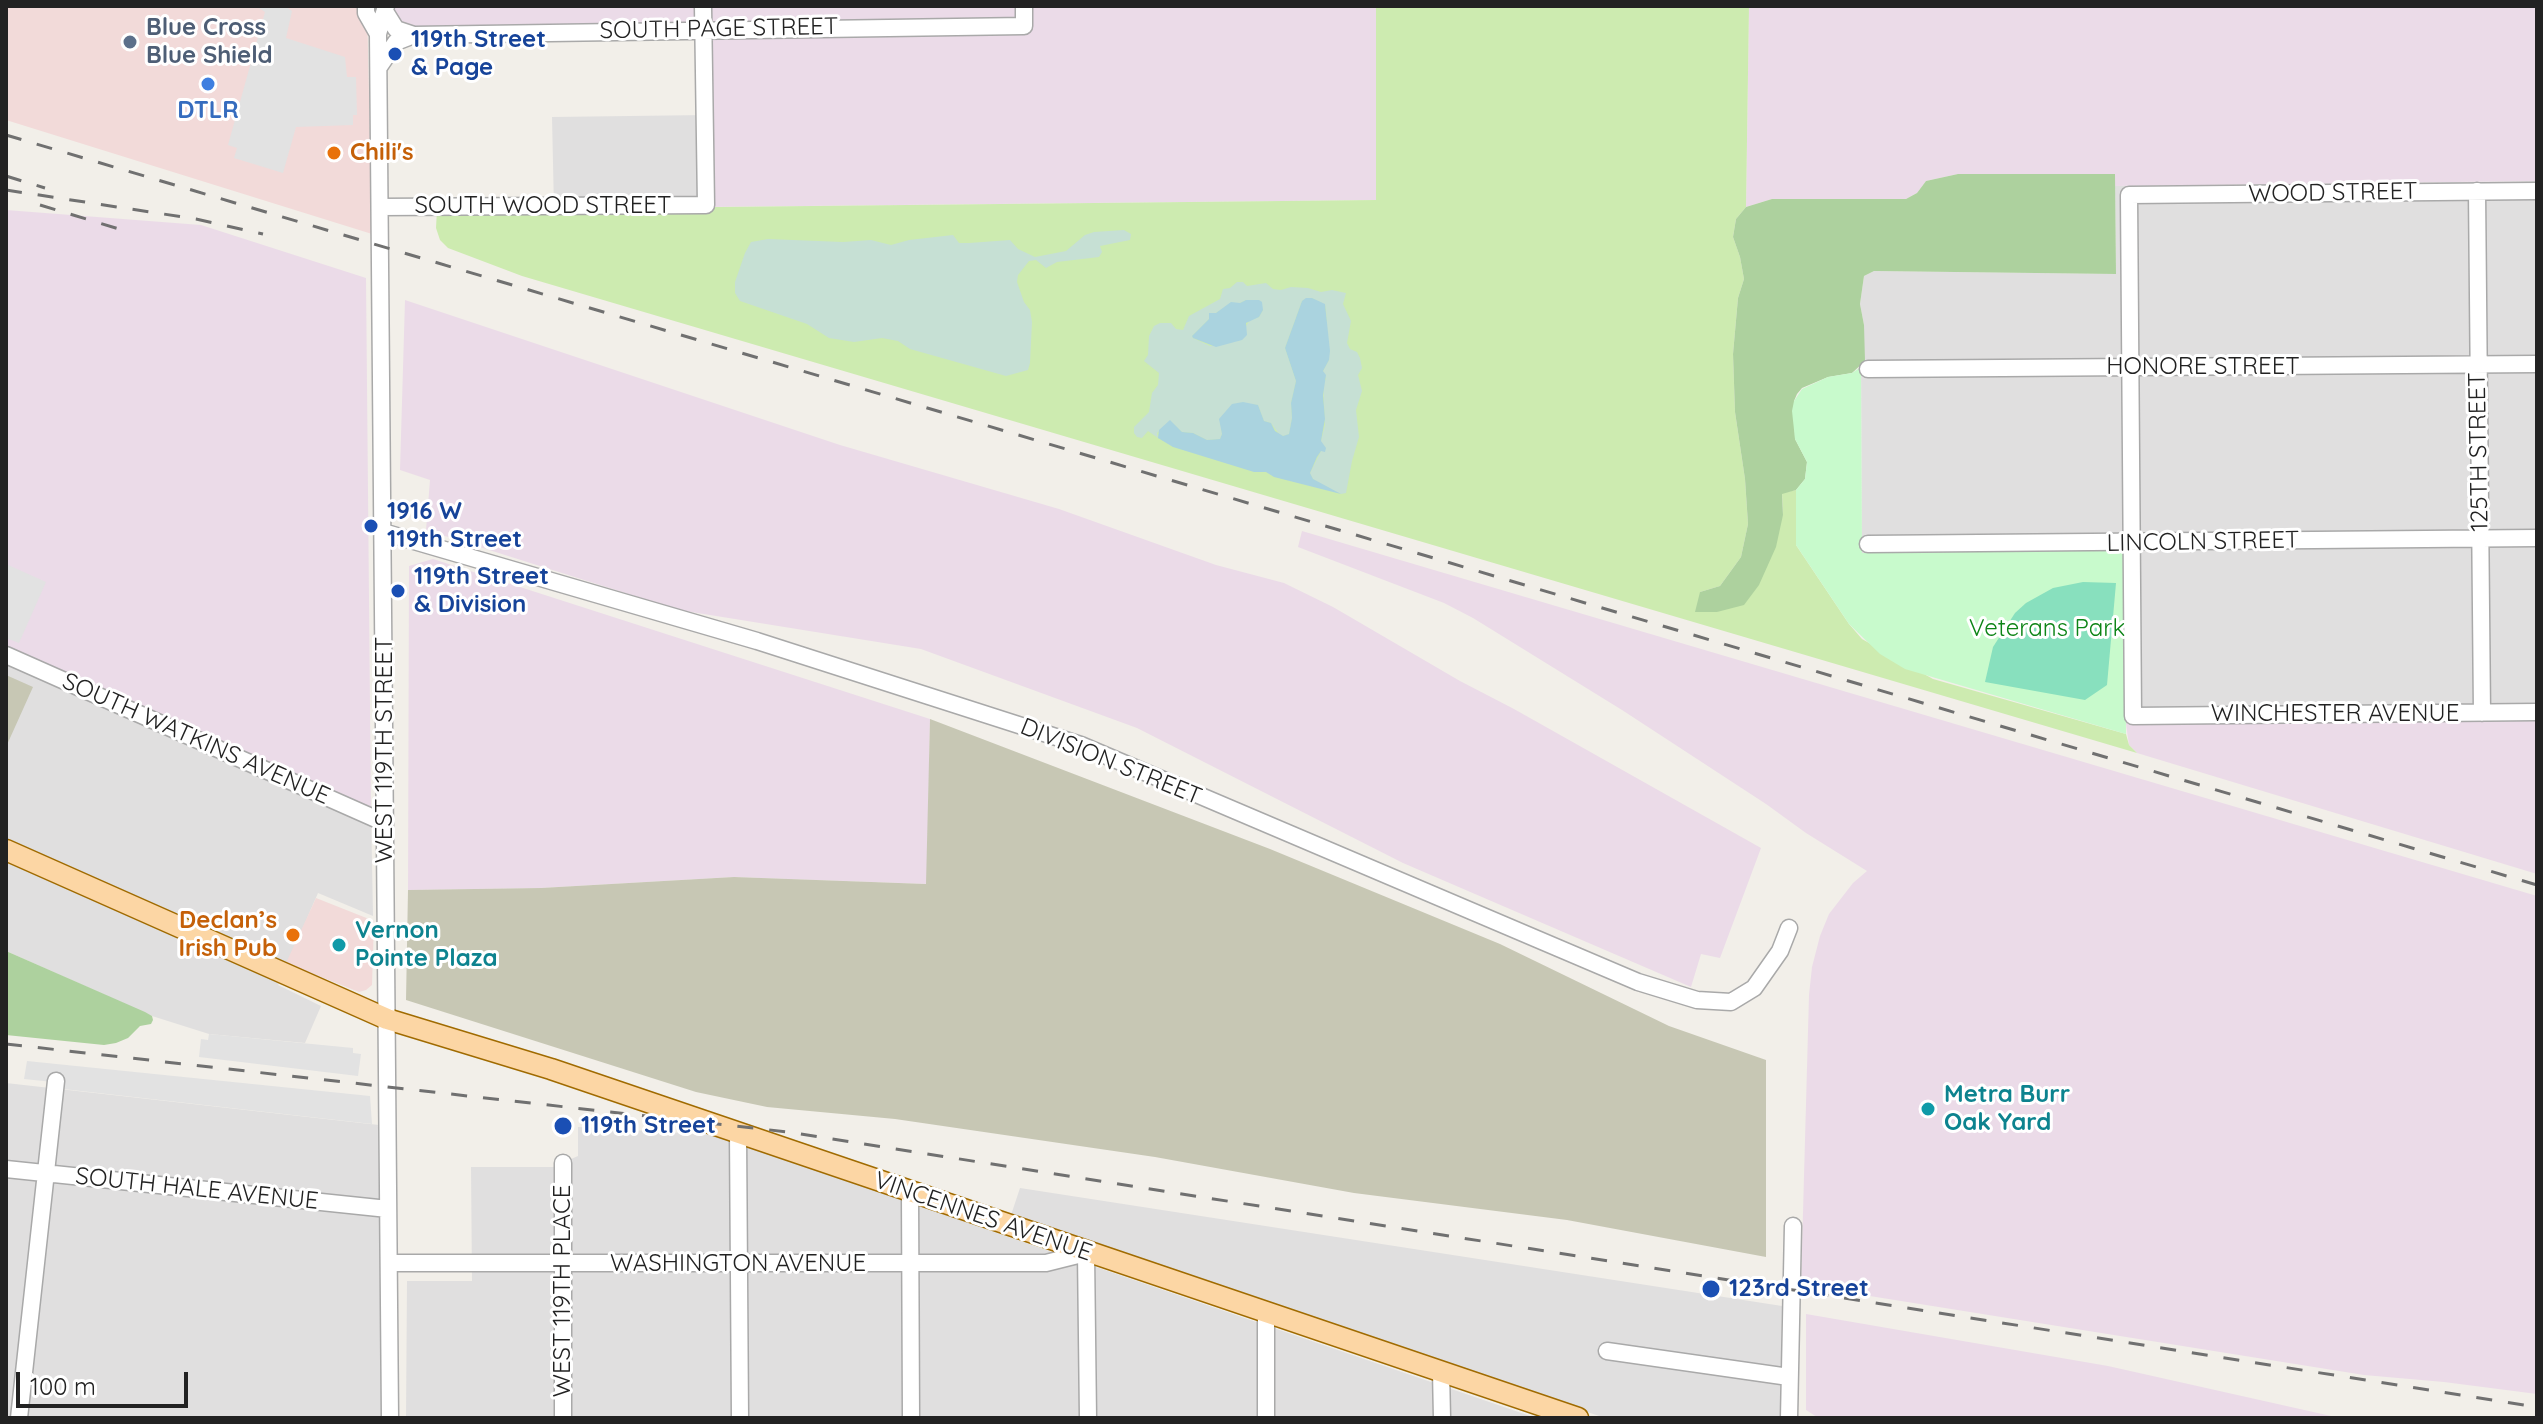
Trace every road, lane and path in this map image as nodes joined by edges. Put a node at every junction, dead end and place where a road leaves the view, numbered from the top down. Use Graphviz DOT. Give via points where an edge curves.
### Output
graph roads {
  1 [pos="366,6"];
  2 [pos="703,6"];
  3 [pos="1024,6"];
  4 [pos="386,9"];
  5 [pos="704,29"];
  6 [pos="378,34"];
  7 [pos="414,35"];
  8 [pos="379,67"];
  9 [pos="2477,191"];
  10 [pos="2537,191"];
  11 [pos="380,207"];
  12 [pos="2537,364"];
  13 [pos="2478,365"];
  14 [pos="2130,368"];
  15 [pos="1868,369"];
  16 [pos="383,532"];
  17 [pos="2537,538"];
  18 [pos="2480,539"];
  19 [pos="2132,543"];
  20 [pos="1868,544"];
  21 [pos="6,655"];
  22 [pos="2537,712"];
  23 [pos="2482,713"];
  24 [pos="385,823"];
  25 [pos="6,850"];
  26 [pos="1789,928"];
  27 [pos="387,1019"];
  28 [pos="56,1081"];
  29 [pos="738,1133"];
  30 [pos="563,1163"];
  31 [pos="6,1169"];
  32 [pos="46,1173"];
  33 [pos="910,1193"];
  34 [pos="388,1209"];
  35 [pos="1793,1226"];
  36 [pos="1086,1253"];
  37 [pos="389,1263"];
  38 [pos="739,1263"];
  39 [pos="562,1264"];
  40 [pos="911,1264"];
  41 [pos="1266,1313"];
  42 [pos="1607,1351"];
  43 [pos="1441,1371"];
  44 [pos="1789,1377"];
  45 [pos="19,1418"];
  46 [pos="390,1418"];
  47 [pos="563,1418"];
  48 [pos="740,1418"];
  49 [pos="911,1418"];
  50 [pos="1088,1418"];
  51 [pos="1266,1418"];
  52 [pos="1442,1418"];
  53 [pos="1578,1418"];
  54 [pos="1789,1418"];
  1 -- 6 [label="street, WEST 119TH STREET"];
  2 -- 5 [label="street"];
  3 -- 5 [label="street, SOUTH PAGE STREET" via="1024,26"];
  4 -- 6 [label="street, WEST 119TH STREET"];
  4 -- 7 [label="street" via="396,29"];
  5 -- 7 [label="street, SOUTH PAGE STREET"];
  5 -- 11 [label="street, SOUTH WOOD STREET" via="706,205"];
  6 -- 8 [label="street, WEST 119TH STREET"];
  7 -- 8 [label="street" via="396,42"];
  8 -- 11 [label="street, WEST 119TH STREET"];
  9 -- 10 [label="street, WOOD STREET"];
  9 -- 13 [label="street, 125TH STREET"];
  9 -- 14 [label="street, WOOD STREET" via="2129,195"];
  11 -- 16 [label="street, WEST 119TH STREET"];
  12 -- 13 [label="street, HONORE STREET"];
  13 -- 14 [label="street, HONORE STREET"];
  13 -- 18 [label="street, 125TH STREET"];
  14 -- 15 [label="street, HONORE STREET"];
  14 -- 19 [label="street"];
  16 -- 24 [label="street, WEST 119TH STREET"];
  16 -- 26 [label="street, DIVISION STREET" via="757,641 1081,745 1638,982 1697,1000 1731,1002 1754,988"];
  17 -- 18 [label="street, LINCOLN STREET"];
  18 -- 19 [label="street, LINCOLN STREET"];
  18 -- 23 [label="street, 125TH STREET"];
  19 -- 20 [label="street, LINCOLN STREET"];
  19 -- 23 [label="street, WINCHESTER AVENUE" via="2133,716"];
  21 -- 24 [label="street, SOUTH WATKINS AVENUE"];
  22 -- 23 [label="street, WINCHESTER AVENUE"];
  24 -- 27 [label="street, WEST 119TH STREET"];
  25 -- 27 [label="main road, VINCENNES AVENUE"];
  27 -- 29 [label="main road, VINCENNES AVENUE"];
  27 -- 34 [label="street, WEST 119TH STREET"];
  28 -- 32 [label="street"];
  29 -- 33 [label="main road, VINCENNES AVENUE"];
  29 -- 38 [label="street"];
  30 -- 39 [label="street, WEST 119TH PLACE"];
  31 -- 32 [label="street, SOUTH HALE AVENUE"];
  32 -- 34 [label="street, SOUTH HALE AVENUE"];
  32 -- 45 [label="street"];
  33 -- 36 [label="main road, VINCENNES AVENUE"];
  33 -- 40 [label="street"];
  34 -- 37 [label="street, WEST 119TH STREET"];
  35 -- 44 [label="street"];
  36 -- 40 [label="street, WASHINGTON AVENUE" via="1046,1263"];
  36 -- 41 [label="main road, VINCENNES AVENUE"];
  36 -- 50 [label="street"];
  37 -- 39 [label="street, WASHINGTON AVENUE"];
  37 -- 46 [label="street, WEST 119TH STREET"];
  38 -- 39 [label="street, WASHINGTON AVENUE"];
  38 -- 40 [label="street, WASHINGTON AVENUE"];
  38 -- 48 [label="street"];
  39 -- 47 [label="street, WEST 119TH PLACE"];
  40 -- 49 [label="street"];
  41 -- 43 [label="main road, VINCENNES AVENUE"];
  41 -- 51 [label="street"];
  42 -- 44 [label="street"];
  43 -- 52 [label="street"];
  43 -- 53 [label="main road, VINCENNES AVENUE"];
  44 -- 54 [label="street"];
}
